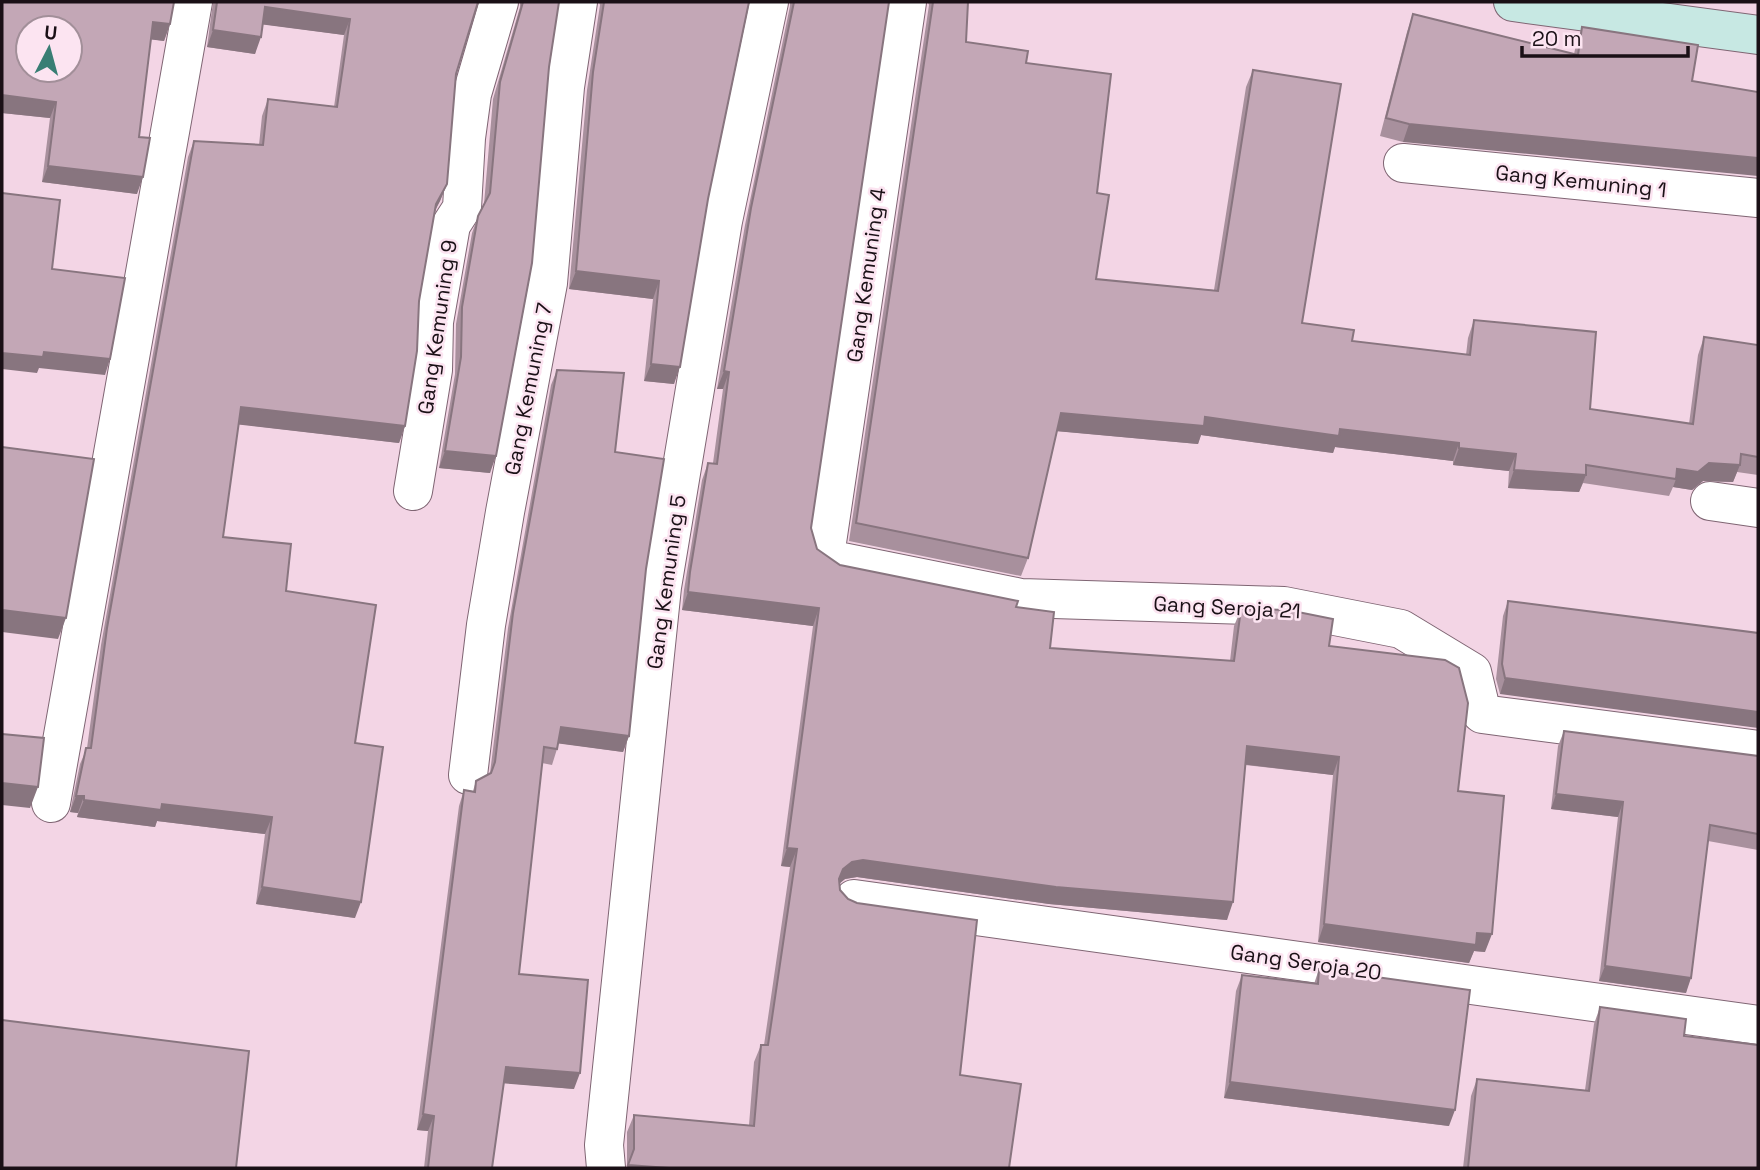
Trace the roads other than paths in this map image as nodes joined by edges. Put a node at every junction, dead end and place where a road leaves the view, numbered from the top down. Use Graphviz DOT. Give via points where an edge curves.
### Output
graph roads {
  1 [pos="193,2"];
  2 [pos="499,2"];
  3 [pos="578,2"];
  4 [pos="769,2"];
  5 [pos="907,2"];
  6 [pos="1513,2"];
  7 [pos="1758,35"];
  8 [pos="1403,163"];
  9 [pos="1758,198"];
  10 [pos="413,491"];
  11 [pos="1710,500"];
  12 [pos="1758,508"];
  13 [pos="826,549"];
  14 [pos="1758,750"];
  15 [pos="468,775"];
  16 [pos="51,803"];
  17 [pos="854,900"];
  18 [pos="1758,1025"];
  19 [pos="606,1168"];
  1 -- 16 [label="street"];
  2 -- 10 [label="street, Gang Kemuning 9" via="472,94 462,208 451,225 434,322 433,370"];
  3 -- 15 [label="street, Gang Kemuning 7" via="565,87 548,283 486,625"];
  4 -- 19 [label="street, Gang Kemuning 5" via="723,221 662,587 604,1145"];
  5 -- 13 [label="street, Gang Kemuning 4"];
  6 -- 7 [label="street"];
  8 -- 9 [label="street, Gang Kemuning 1"];
  11 -- 12 [label="street"];
  13 -- 14 [label="street, Gang Seroja 21" via="838,561 1021,598 1284,606 1401,629 1472,672 1482,714"];
  17 -- 18 [label="street, Gang Seroja 20"];
}
